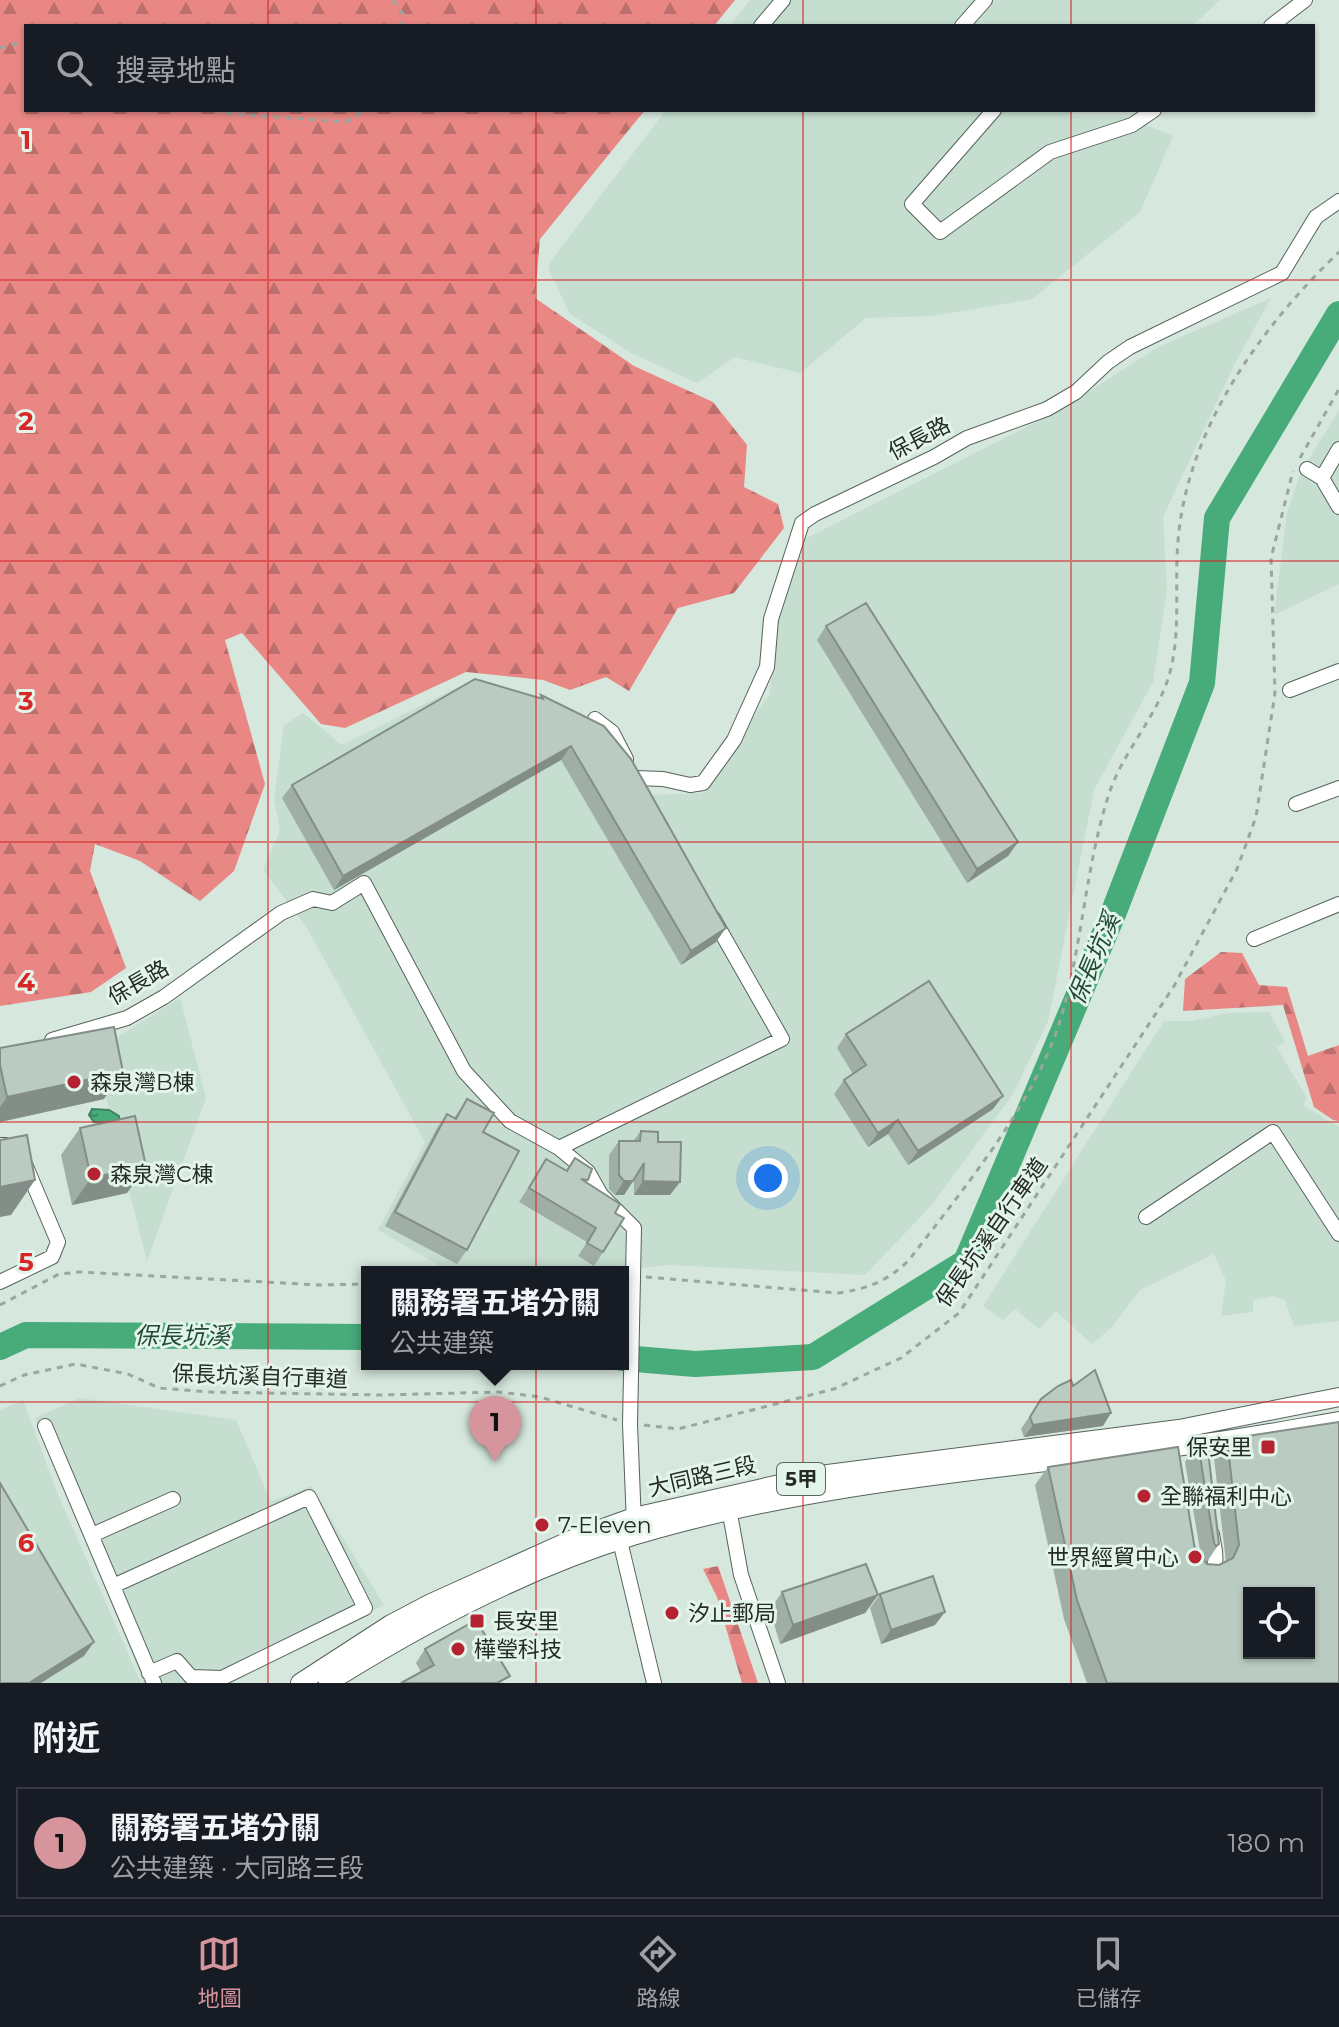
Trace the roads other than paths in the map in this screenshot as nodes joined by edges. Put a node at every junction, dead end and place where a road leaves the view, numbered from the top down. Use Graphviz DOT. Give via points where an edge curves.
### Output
graph roads {
  1 [pos="783,0"];
  2 [pos="985,0"];
  3 [pos="1305,0"];
  4 [pos="763,24"];
  5 [pos="964,24"];
  6 [pos="1274,24"];
  7 [pos="992,112"];
  8 [pos="1151,112"];
  9 [pos="1339,201"];
  10 [pos="1339,449"];
  11 [pos="1300,467"];
  12 [pos="1322,478"];
  13 [pos="1339,507"];
  14 [pos="1339,671"];
  15 [pos="1290,690"];
  16 [pos="595,719"];
  17 [pos="635,778"];
  18 [pos="1339,788"];
  19 [pos="642,791"];
  20 [pos="1296,804"];
  21 [pos="704,902"];
  22 [pos="1339,904"];
  23 [pos="1254,939"];
  24 [pos="42,1043"];
  25 [pos="0,1145"];
  26 [pos="559,1148"];
  27 [pos="1146,1217"];
  28 [pos="1339,1234"];
  29 [pos="0,1282"];
  30 [pos="1339,1397"];
  31 [pos="1339,1421"];
  32 [pos="45,1426"];
  33 [pos="173,1499"];
  34 [pos="728,1503"];
  35 [pos="634,1517"];
  36 [pos="1211,1520"];
  37 [pos="92,1535"];
  38 [pos="627,1538"];
  39 [pos="1192,1566"];
  40 [pos="113,1586"];
  41 [pos="152,1678"];
  42 [pos="300,1683"];
  43 [pos="328,1683"];
  44 [pos="654,1683"];
  45 [pos="778,1683"];
  1 -- 4 [label="street"];
  2 -- 5 [label="street"];
  3 -- 6 [label="street"];
  7 -- 8 [label="street" via="912,204 940,232 1050,152 1132,125"];
  9 -- 17 [label="street, 保長路" via="1316,217 1282,273 1130,347 1047,409 967,438 802,523 771,619 767,667 729,748 703,783"];
  10 -- 12 [label="street"];
  11 -- 12 [label="street"];
  12 -- 13 [label="street"];
  14 -- 15 [label="street"];
  16 -- 17 [label="street" via="612,732"];
  17 -- 19 [label="street"];
  18 -- 20 [label="street"];
  21 -- 26 [label="street" via="782,1039"];
  22 -- 23 [label="street"];
  24 -- 26 [label="street, 保長路" via="127,1018 281,913 313,899 332,903 364,883 464,1071 510,1121"];
  25 -- 29 [label="street" via="22,1157 58,1242 52,1257"];
  26 -- 35 [label="street" via="588,1172 601,1195 634,1228"];
  27 -- 28 [label="street" via="1273,1132"];
  30 -- 34 [label="main road, 大同路三段 / 5甲" via="1179,1429 820,1475"];
  31 -- 34 [label="main road, 大同路三段 / 5甲" via="1203,1451"];
  32 -- 37 [label="street"];
  33 -- 37 [label="street"];
  34 -- 35 [label="main road, 大同路三段 / 5甲"];
  34 -- 38 [label="main road, 大同路三段 / 5甲"];
  34 -- 45 [label="street" via="741,1575"];
  35 -- 38 [label="street"];
  35 -- 42 [label="main road, 大同路三段 / 5甲" via="431,1603"];
  36 -- 39 [label="street" via="1216,1565 1204,1575"];
  37 -- 40 [label="street"];
  38 -- 43 [label="main road, 大同路三段 / 5甲" via="438,1618"];
  38 -- 44 [label="street"];
  40 -- 41 [label="street"];
  40 -- 41 [label="street" via="309,1497 365,1608 222,1678 191,1677 177,1661"];
}
